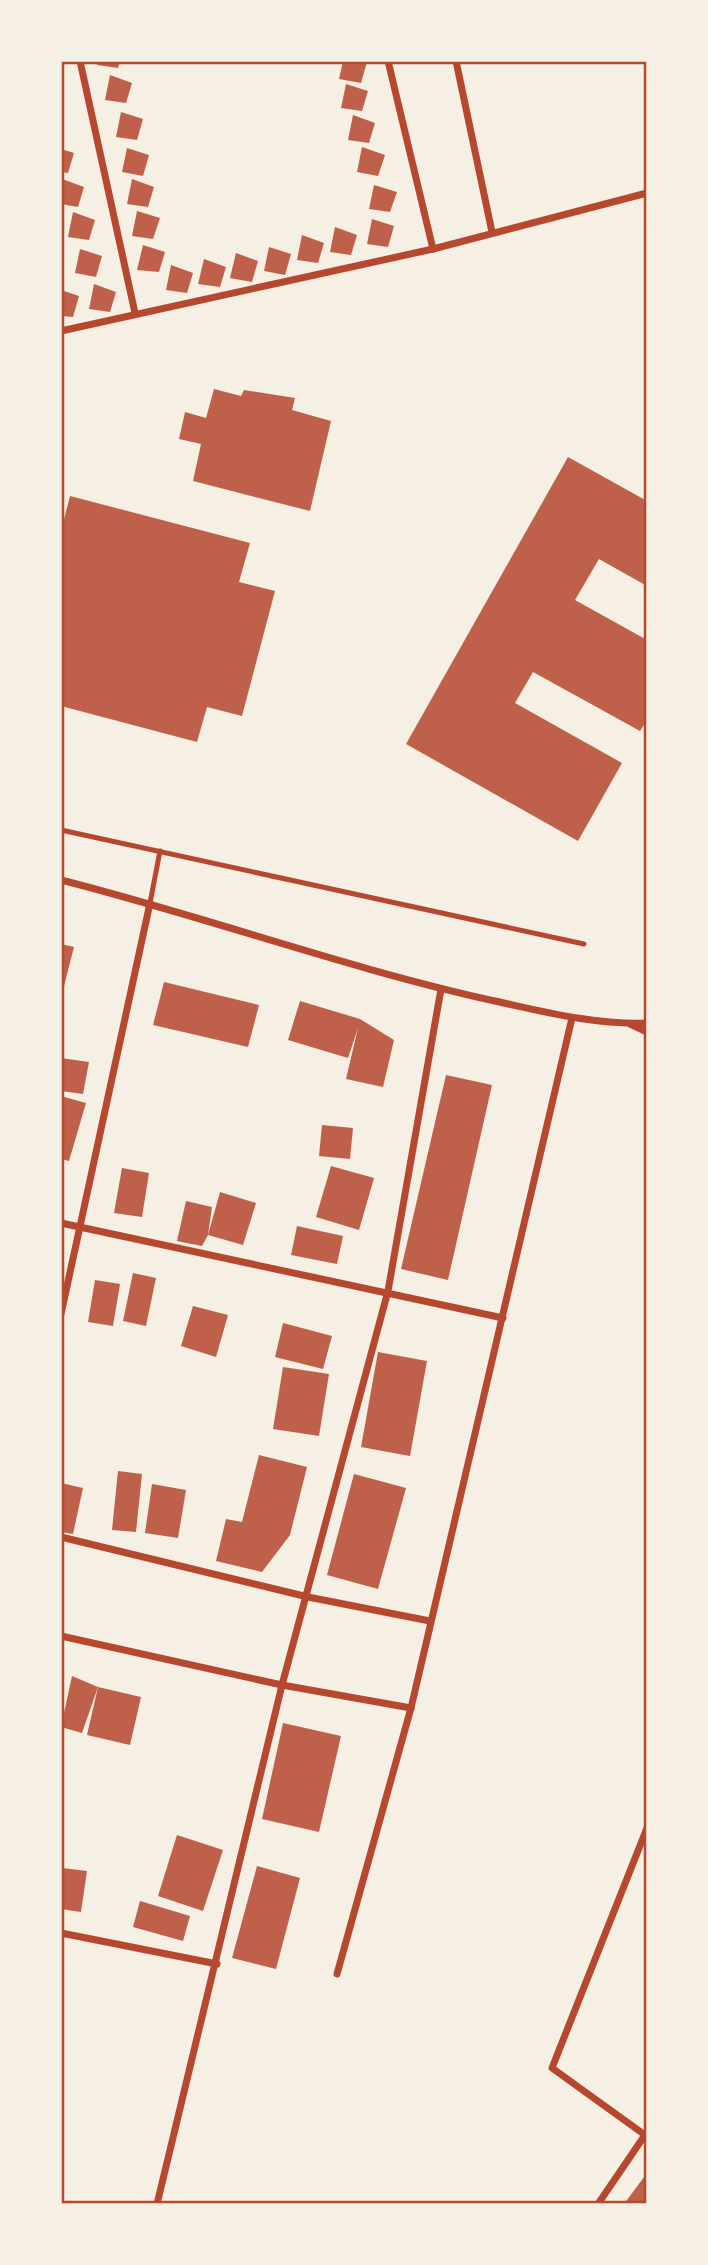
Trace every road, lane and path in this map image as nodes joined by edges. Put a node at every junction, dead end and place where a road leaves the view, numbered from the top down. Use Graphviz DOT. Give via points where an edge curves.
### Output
graph roads {
  1 [pos="80,61"];
  2 [pos="388,61"];
  3 [pos="456,61"];
  4 [pos="647,193"];
  5 [pos="492,232"];
  6 [pos="433,249"];
  7 [pos="135,313"];
  8 [pos="61,331"];
  9 [pos="61,830"];
  10 [pos="160,851"];
  11 [pos="61,880"];
  12 [pos="150,902"];
  13 [pos="584,944"];
  14 [pos="441,989"];
  15 [pos="572,1018"];
  16 [pos="647,1023"];
  17 [pos="630,1024"];
  18 [pos="647,1032"];
  19 [pos="61,1223"];
  20 [pos="81,1228"];
  21 [pos="388,1292"];
  22 [pos="61,1314"];
  23 [pos="503,1318"];
  24 [pos="61,1537"];
  25 [pos="308,1597"];
  26 [pos="430,1621"];
  27 [pos="61,1636"];
  28 [pos="282,1685"];
  29 [pos="411,1708"];
  30 [pos="647,1828"];
  31 [pos="61,1933"];
  32 [pos="217,1964"];
  33 [pos="337,1974"];
  34 [pos="646,2134"];
  35 [pos="158,2204"];
  36 [pos="598,2204"];
  1 -- 7 [label="street"];
  2 -- 6 [label="street"];
  3 -- 5 [label="street"];
  4 -- 5 [label="street"];
  5 -- 6 [label="street"];
  6 -- 7 [label="street"];
  7 -- 8 [label="street"];
  9 -- 10 [label="lane"];
  10 -- 12 [label="lane"];
  10 -- 13 [label="lane"];
  11 -- 12 [label="street"];
  12 -- 14 [label="street"];
  12 -- 20 [label="street"];
  14 -- 15 [label="street"];
  14 -- 21 [label="street"];
  15 -- 17 [label="street"];
  15 -- 23 [label="street"];
  16 -- 17 [label="street"];
  17 -- 18 [label="street"];
  19 -- 20 [label="street"];
  20 -- 21 [label="street"];
  20 -- 22 [label="street"];
  21 -- 23 [label="street"];
  21 -- 25 [label="street"];
  23 -- 26 [label="street"];
  24 -- 25 [label="street"];
  25 -- 26 [label="street"];
  25 -- 28 [label="street"];
  26 -- 29 [label="street"];
  27 -- 28 [label="street"];
  28 -- 29 [label="street"];
  28 -- 32 [label="street"];
  29 -- 33 [label="street"];
  30 -- 34 [label="street" via="552,2068"];
  31 -- 32 [label="street"];
  32 -- 35 [label="street"];
  34 -- 36 [label="street"];
}
